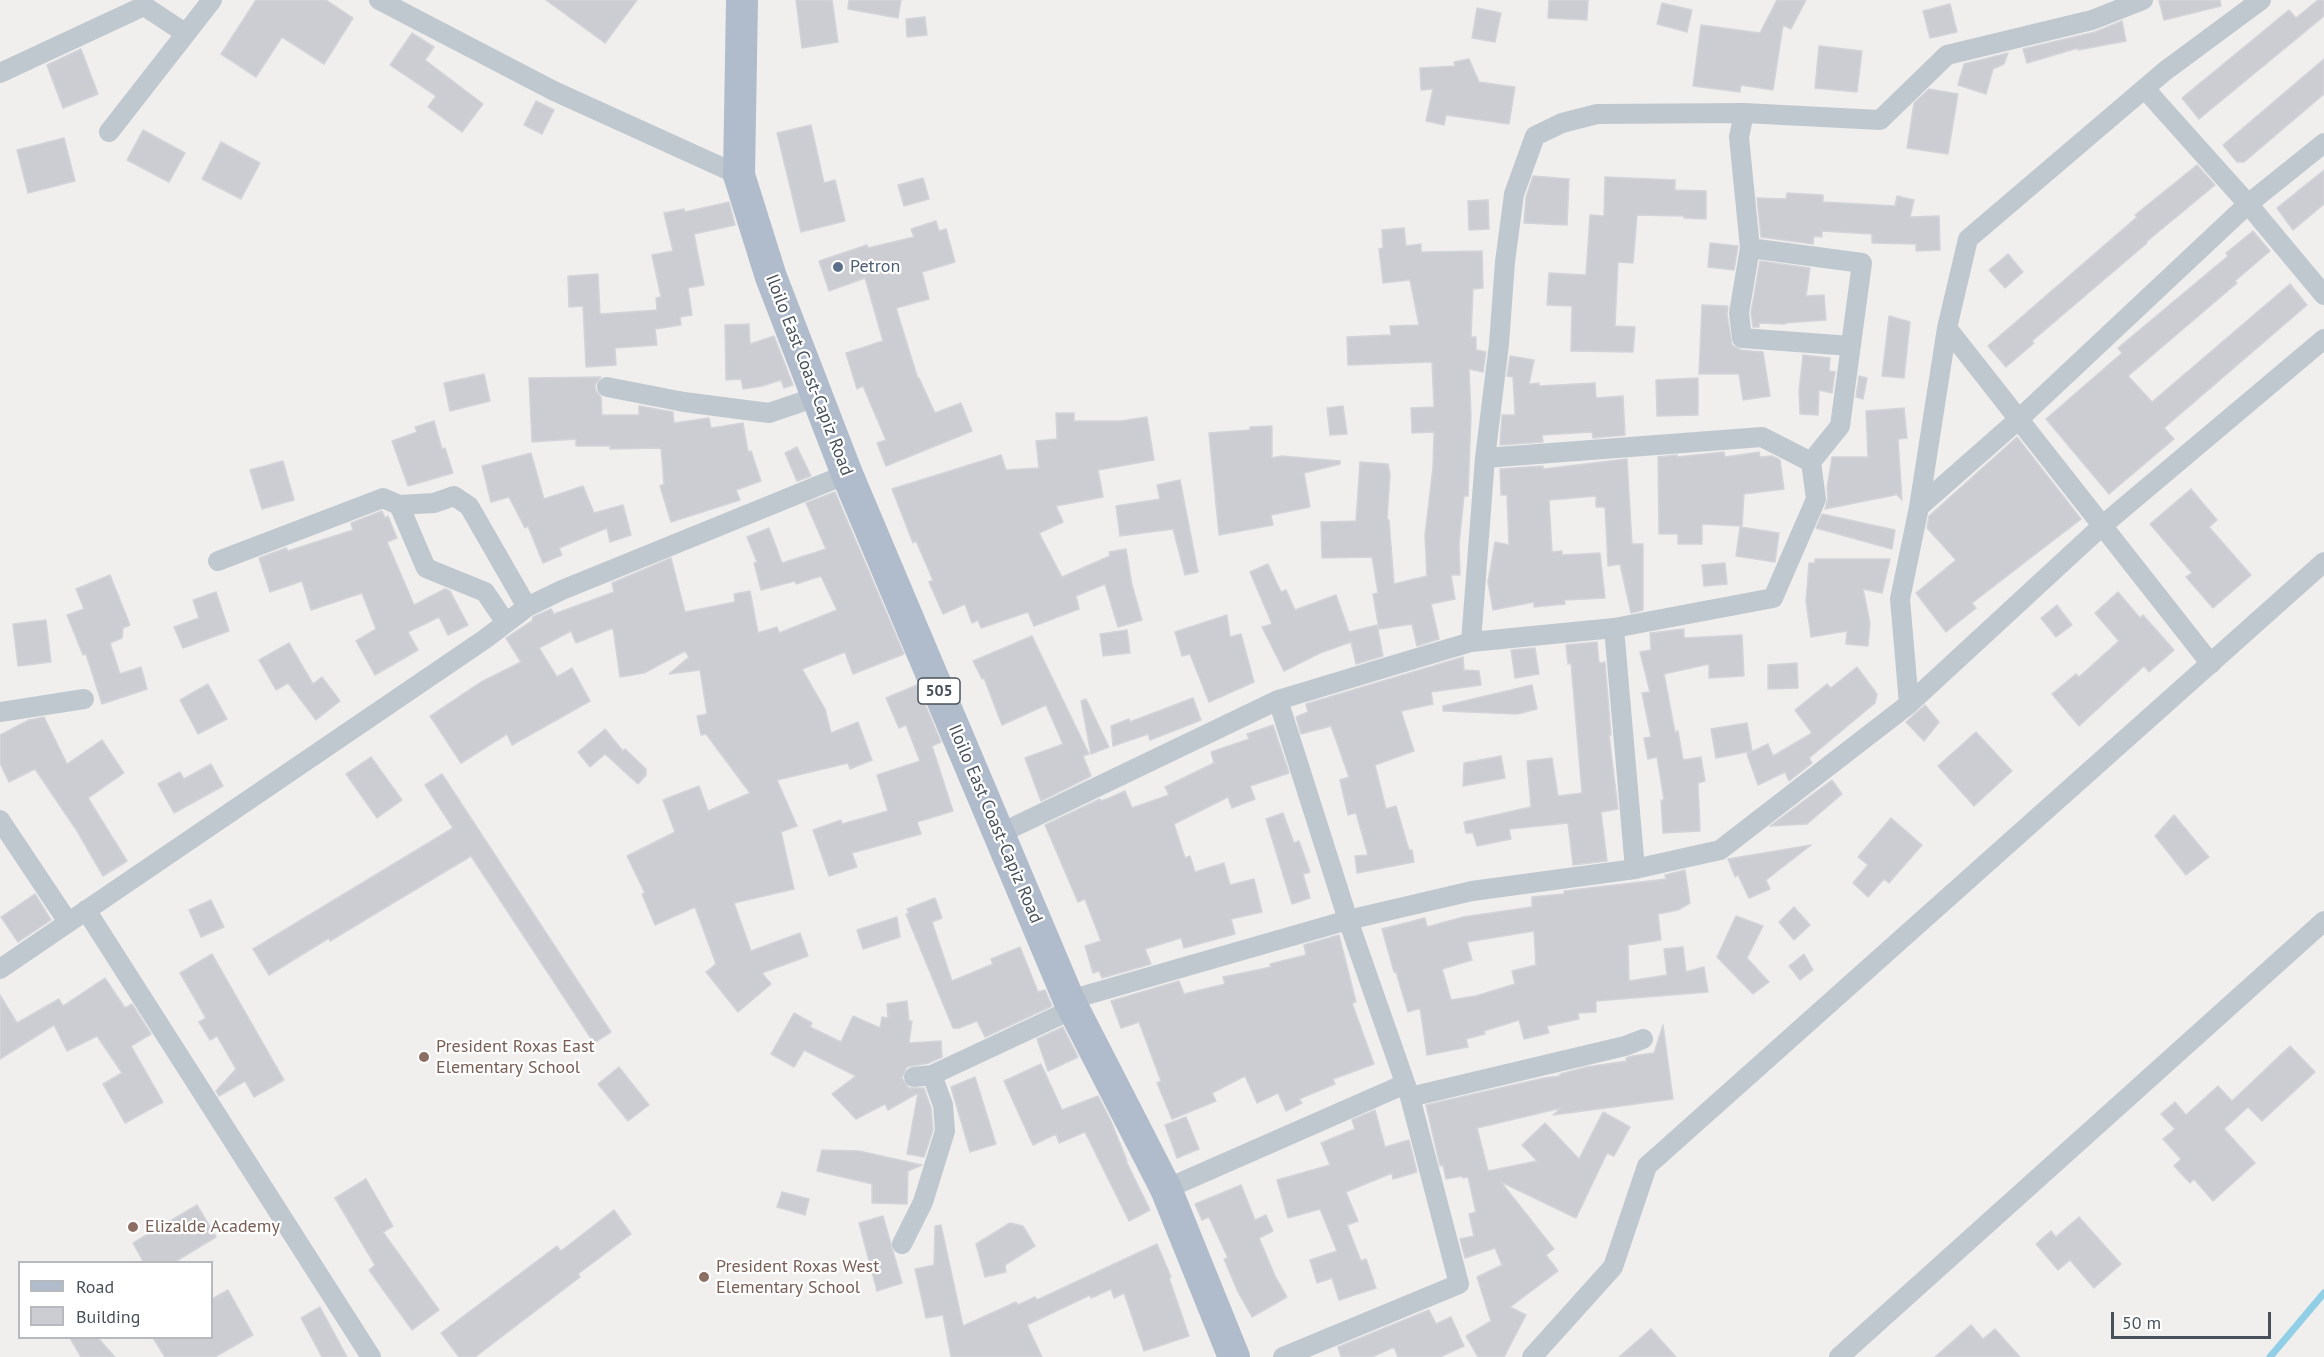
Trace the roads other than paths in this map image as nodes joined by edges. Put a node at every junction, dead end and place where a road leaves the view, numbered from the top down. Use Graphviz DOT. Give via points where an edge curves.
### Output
graph roads {
  1 [pos="212,0"];
  2 [pos="379,0"];
  3 [pos="742,0"];
  4 [pos="2143,0"];
  5 [pos="2261,0"];
  6 [pos="185,33"];
  7 [pos="0,73"];
  8 [pos="2145,89"];
  9 [pos="1744,113"];
  10 [pos="109,132"];
  11 [pos="2324,143"];
  12 [pos="739,175"];
  13 [pos="2248,204"];
  14 [pos="1750,248"];
  15 [pos="2324,295"];
  16 [pos="1947,328"];
  17 [pos="2324,339"];
  18 [pos="1851,346"];
  19 [pos="607,387"];
  20 [pos="816,397"];
  21 [pos="2019,419"];
  22 [pos="1485,458"];
  23 [pos="1811,462"];
  24 [pos="847,474"];
  25 [pos="399,505"];
  26 [pos="1919,507"];
  27 [pos="2103,525"];
  28 [pos="218,561"];
  29 [pos="2324,562"];
  30 [pos="527,607"];
  31 [pos="506,623"];
  32 [pos="1614,628"];
  33 [pos="1471,642"];
  34 [pos="2211,664"];
  35 [pos="84,699"];
  36 [pos="1278,700"];
  37 [pos="1909,704"];
  38 [pos="0,712"];
  39 [pos="0,820"];
  40 [pos="999,834"];
  41 [pos="1635,869"];
  42 [pos="86,910"];
  43 [pos="1348,920"];
  44 [pos="2324,921"];
  45 [pos="68,922"];
  46 [pos="0,969"];
  47 [pos="1071,1004"];
  48 [pos="1643,1039"];
  49 [pos="1408,1090"];
  50 [pos="1166,1189"];
  51 [pos="902,1244"];
  52 [pos="371,1357"];
  53 [pos="1234,1357"];
  54 [pos="1283,1357"];
  55 [pos="1532,1357"];
  56 [pos="1839,1357"];
  1 -- 6 [label="street"];
  2 -- 12 [label="street" via="554,92"];
  3 -- 12 [label="main road, Iloilo East Coast-Capiz Road / 505"];
  4 -- 9 [label="street" via="2091,20 1947,55 1880,120"];
  5 -- 8 [label="street"];
  6 -- 7 [label="street" via="144,6"];
  6 -- 10 [label="street"];
  8 -- 13 [label="street"];
  8 -- 16 [label="street" via="1968,240"];
  9 -- 14 [label="street" via="1739,137"];
  9 -- 22 [label="street" via="1597,114 1562,123 1535,136 1514,194"];
  11 -- 13 [label="street"];
  12 -- 20 [label="main road, Iloilo East Coast-Capiz Road / 505" via="771,277"];
  13 -- 15 [label="street"];
  13 -- 21 [label="street"];
  14 -- 18 [label="street" via="1862,263"];
  14 -- 18 [label="street" via="1739,313 1742,338"];
  16 -- 21 [label="street"];
  16 -- 26 [label="street"];
  17 -- 27 [label="street"];
  18 -- 23 [label="street" via="1840,426"];
  19 -- 20 [label="street" via="769,413"];
  20 -- 24 [label="main road, Iloilo East Coast-Capiz Road / 505"];
  21 -- 26 [label="street"];
  21 -- 27 [label="street"];
  22 -- 23 [label="street" via="1762,437"];
  22 -- 33 [label="street"];
  23 -- 32 [label="street" via="1816,499 1773,598"];
  24 -- 30 [label="street"];
  24 -- 40 [label="main road, Iloilo East Coast-Capiz Road / 505"];
  25 -- 28 [label="street" via="383,498"];
  25 -- 30 [label="street" via="434,503 454,496 469,506"];
  25 -- 31 [label="street" via="426,568 485,592"];
  26 -- 37 [label="street" via="1900,599"];
  27 -- 34 [label="street"];
  27 -- 37 [label="street"];
  29 -- 34 [label="street"];
  30 -- 31 [label="street"];
  31 -- 42 [label="street"];
  32 -- 33 [label="street"];
  32 -- 41 [label="street"];
  33 -- 36 [label="street"];
  34 -- 55 [label="street" via="1647,1166 1613,1267"];
  35 -- 38 [label="street"];
  36 -- 40 [label="street"];
  36 -- 43 [label="street"];
  37 -- 41 [label="street" via="1720,850"];
  39 -- 45 [label="street"];
  40 -- 47 [label="main road, Iloilo East Coast-Capiz Road / 505"];
  41 -- 43 [label="street" via="1472,891"];
  42 -- 45 [label="street"];
  42 -- 52 [label="street"];
  43 -- 47 [label="street"];
  43 -- 49 [label="street"];
  44 -- 56 [label="street"];
  45 -- 46 [label="street"];
  47 -- 50 [label="main road, Iloilo East Coast-Capiz Road / 505"];
  47 -- 51 [label="street" via="923,1076 943,1106 945,1131 923,1203"];
  48 -- 49 [label="street" via="1625,1046"];
  49 -- 50 [label="street"];
  49 -- 54 [label="street" via="1459,1284"];
  50 -- 53 [label="main road, Iloilo East Coast-Capiz Road / 505"];
}
